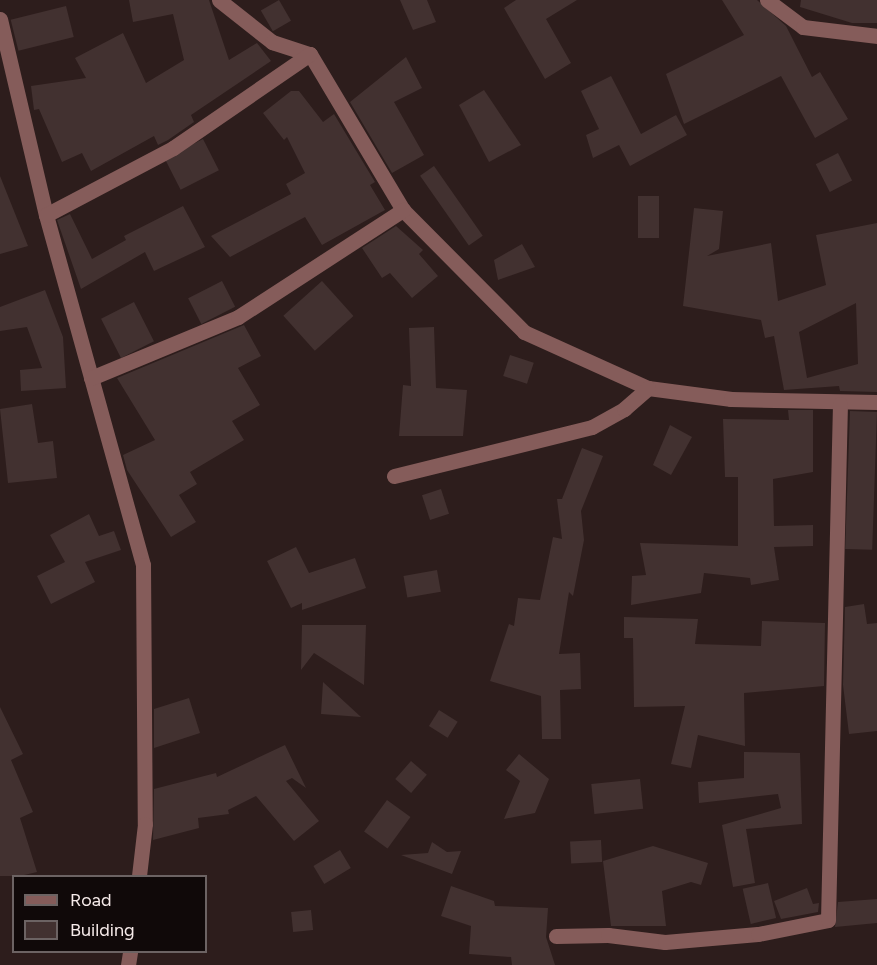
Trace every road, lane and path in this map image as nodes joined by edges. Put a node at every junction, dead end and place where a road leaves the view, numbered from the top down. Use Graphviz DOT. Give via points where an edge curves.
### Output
graph roads {
  1 [pos="219,0"];
  2 [pos="767,0"];
  3 [pos="0,19"];
  4 [pos="877,36"];
  5 [pos="310,54"];
  6 [pos="404,210"];
  7 [pos="46,215"];
  8 [pos="91,378"];
  9 [pos="648,388"];
  10 [pos="877,402"];
  11 [pos="840,404"];
  12 [pos="394,476"];
  13 [pos="139,875"];
  14 [pos="556,936"];
  1 -- 5 [label="street" via="272,42"];
  2 -- 4 [label="street" via="803,27"];
  3 -- 7 [label="street"];
  5 -- 6 [label="street"];
  5 -- 7 [label="street" via="173,148"];
  6 -- 8 [label="street" via="238,317"];
  6 -- 9 [label="street" via="524,332"];
  7 -- 8 [label="street"];
  8 -- 13 [label="street" via="143,565 145,824"];
  9 -- 11 [label="street"];
  9 -- 12 [label="street" via="624,409 592,427"];
  10 -- 11 [label="street"];
  11 -- 14 [label="street" via="828,920 758,934 665,942 608,934"];
}
